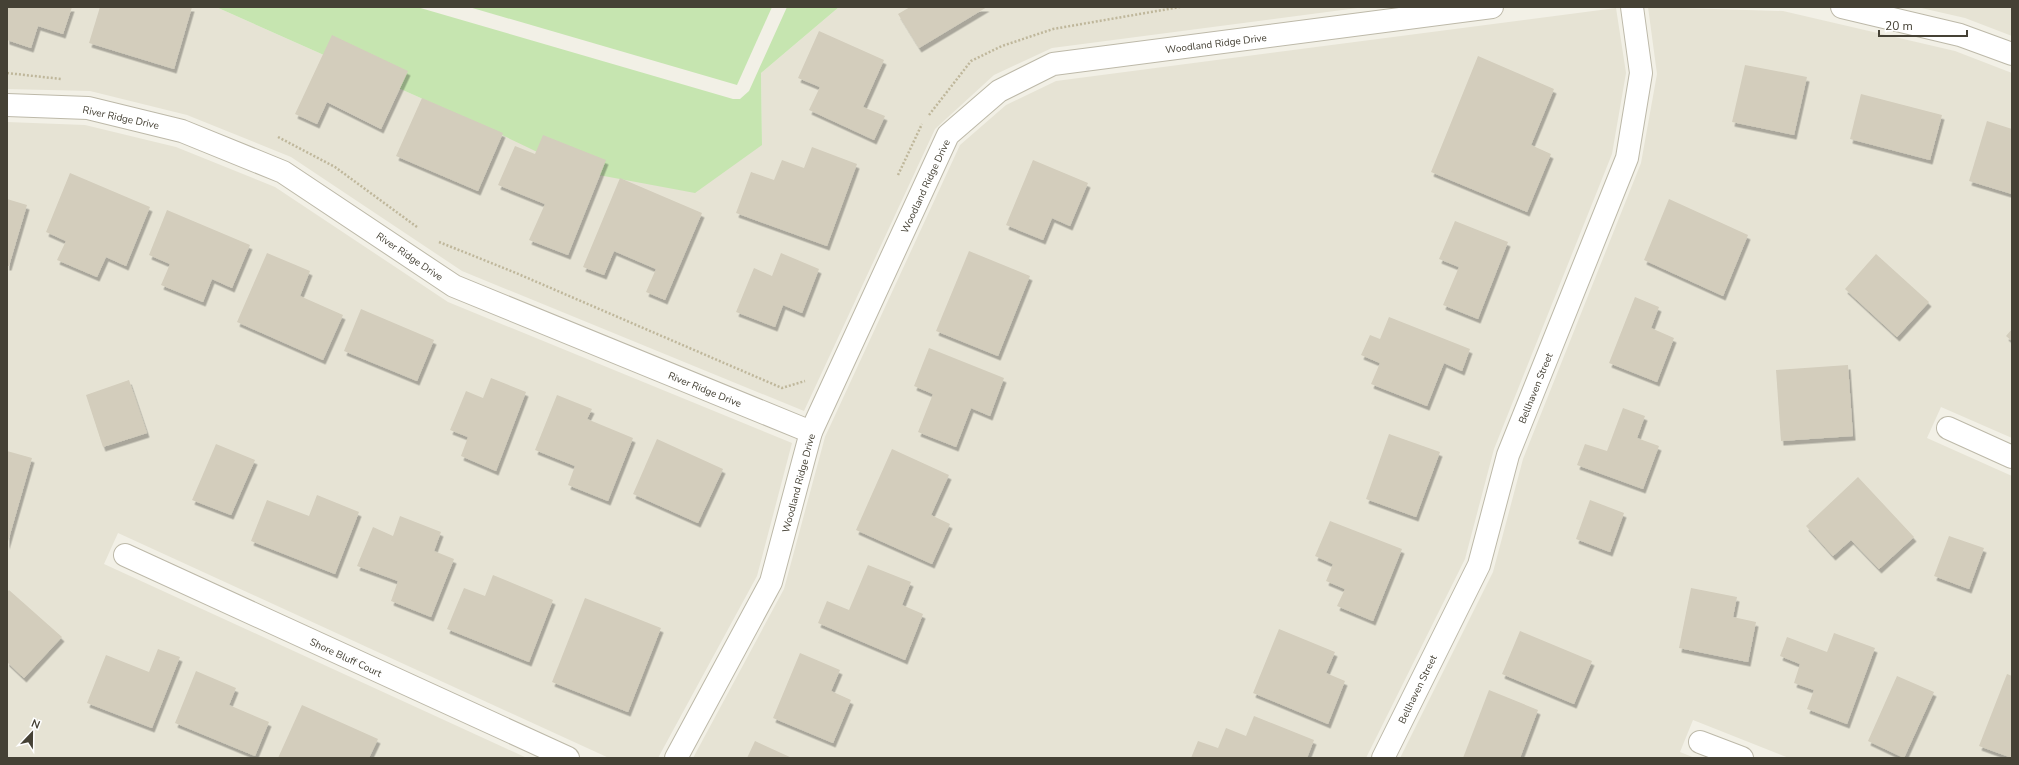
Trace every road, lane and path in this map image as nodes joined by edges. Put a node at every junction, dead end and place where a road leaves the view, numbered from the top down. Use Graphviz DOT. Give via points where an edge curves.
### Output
graph roads {
  1 [pos="1180,7"];
  2 [pos="1492,7"];
  3 [pos="1632,7"];
  4 [pos="1842,7"];
  5 [pos="1373,15"];
  6 [pos="2012,54"];
  7 [pos="7,105"];
  8 [pos="928,116"];
  9 [pos="923,122"];
  10 [pos="278,137"];
  11 [pos="896,179"];
  12 [pos="419,229"];
  13 [pos="438,242"];
  14 [pos="809,379"];
  15 [pos="1948,428"];
  16 [pos="811,432"];
  17 [pos="2012,457"];
  18 [pos="125,555"];
  19 [pos="1700,742"];
  20 [pos="568,758"];
  21 [pos="676,758"];
  22 [pos="1383,758"];
  23 [pos="1742,758"];
  1 -- 8 [label="path" via="1053,29 1002,46 971,61"];
  2 -- 5 [label="street, Woodland Ridge Drive"];
  3 -- 22 [label="street, Bellhaven Street" via="1642,72 1627,158 1508,455 1479,565"];
  4 -- 6 [label="street" via="1960,35"];
  5 -- 16 [label="street, Woodland Ridge Drive" via="1053,64 999,90 948,135"];
  7 -- 16 [label="street, River Ridge Drive" via="96,110 182,131 283,172 454,286"];
  9 -- 11 [label="path"];
  10 -- 12 [label="path" via="335,167"];
  13 -- 14 [label="path" via="782,388"];
  15 -- 17 [label="street"];
  16 -- 21 [label="street, Woodland Ridge Drive" via="771,582"];
  18 -- 20 [label="street, Shore Bluff Court"];
  19 -- 23 [label="street"];
}
